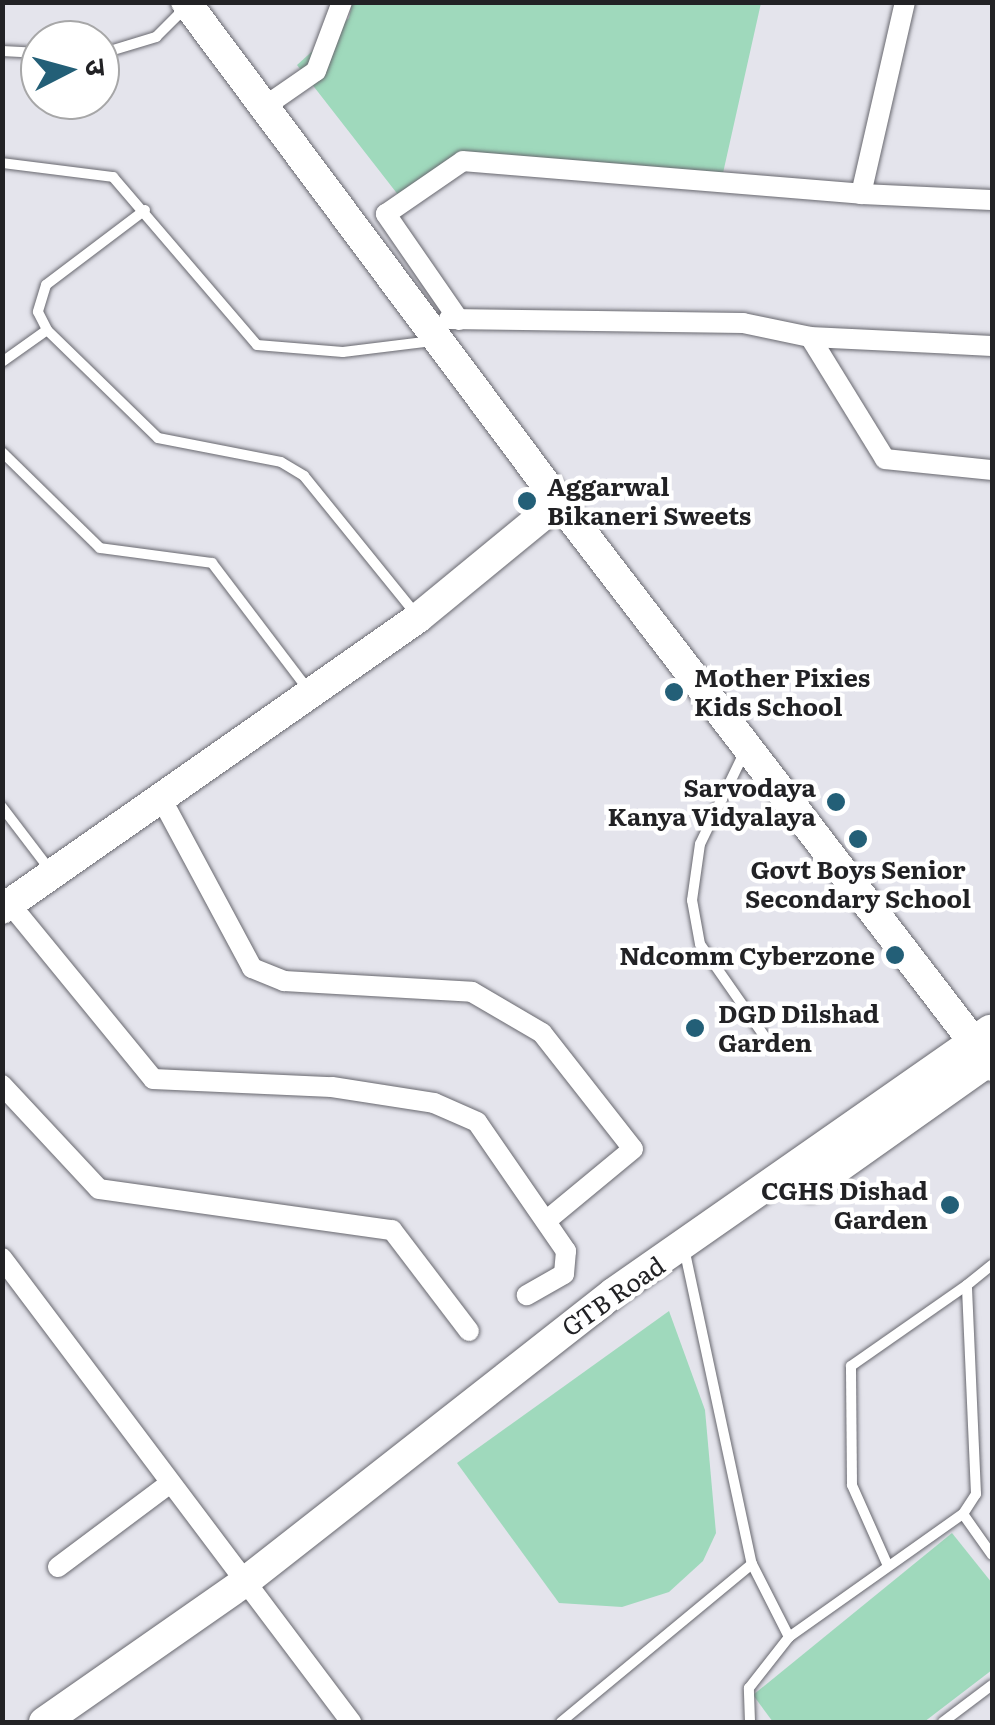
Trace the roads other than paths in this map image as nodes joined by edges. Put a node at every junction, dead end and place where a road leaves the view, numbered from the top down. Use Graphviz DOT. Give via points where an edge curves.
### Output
graph roads {
  1 [pos="342,2"];
  2 [pos="905,2"];
  3 [pos="188,4"];
  4 [pos="120,48"];
  5 [pos="264,107"];
  6 [pos="2,163"];
  7 [pos="861,194"];
  8 [pos="992,200"];
  9 [pos="145,210"];
  10 [pos="439,326"];
  11 [pos="48,330"];
  12 [pos="810,336"];
  13 [pos="992,346"];
  14 [pos="2,362"];
  15 [pos="2,452"];
  16 [pos="992,470"];
  17 [pos="559,502"];
  18 [pos="418,618"];
  19 [pos="311,693"];
  20 [pos="748,746"];
  21 [pos="161,798"];
  22 [pos="2,807"];
  23 [pos="53,874"];
  24 [pos="6,906"];
  25 [pos="767,1040"];
  26 [pos="989,1051"];
  27 [pos="2,1084"];
  28 [pos="546,1221"];
  29 [pos="687,1253"];
  30 [pos="2,1258"];
  31 [pos="992,1264"];
  32 [pos="966,1285"];
  33 [pos="526,1295"];
  34 [pos="468,1332"];
  35 [pos="170,1484"];
  36 [pos="963,1514"];
  37 [pos="992,1555"];
  38 [pos="752,1564"];
  39 [pos="888,1566"];
  40 [pos="58,1567"];
  41 [pos="246,1581"];
  42 [pos="789,1637"];
  43 [pos="992,1685"];
  44 [pos="44,1722"];
  45 [pos="351,1722"];
  46 [pos="561,1722"];
  47 [pos="750,1722"];
  48 [pos="943,1722"];
  1 -- 5 [label="street" via="316,72"];
  2 -- 7 [label="street"];
  3 -- 4 [label="lane" via="156,38"];
  3 -- 5 [label="street"];
  5 -- 10 [label="street"];
  6 -- 9 [label="lane" via="92,168"];
  7 -- 8 [label="street"];
  7 -- 10 [label="street" via="463,162 386,214"];
  9 -- 10 [label="lane" via="257,345 373,351"];
  9 -- 11 [label="lane" via="46,285 38,312"];
  10 -- 12 [label="street" via="743,323"];
  10 -- 17 [label="street"];
  11 -- 14 [label="lane"];
  11 -- 18 [label="lane" via="158,438 281,462 304,476"];
  12 -- 13 [label="street"];
  12 -- 16 [label="street" via="886,459"];
  15 -- 19 [label="lane" via="100,548 212,563"];
  17 -- 18 [label="street"];
  17 -- 20 [label="street"];
  18 -- 19 [label="street"];
  19 -- 21 [label="street"];
  20 -- 25 [label="lane" via="700,844 692,900 700,944"];
  20 -- 26 [label="street"];
  21 -- 23 [label="street"];
  21 -- 28 [label="street" via="252,968 284,981 472,992 542,1033 634,1149"];
  22 -- 23 [label="lane"];
  23 -- 24 [label="street"];
  24 -- 28 [label="street" via="153,1079 332,1087 455,1108 477,1122"];
  26 -- 29 [label="street, GTB Road"];
  27 -- 34 [label="street" via="99,1189 392,1230"];
  28 -- 33 [label="street" via="569,1262"];
  29 -- 38 [label="lane"];
  29 -- 41 [label="street, GTB Road" via="271,1574"];
  30 -- 35 [label="street"];
  31 -- 32 [label="lane"];
  32 -- 36 [label="lane" via="977,1479"];
  32 -- 39 [label="lane" via="851,1366 852,1485"];
  35 -- 40 [label="street"];
  35 -- 41 [label="street"];
  36 -- 37 [label="lane"];
  36 -- 39 [label="lane"];
  38 -- 42 [label="lane"];
  38 -- 46 [label="lane"];
  39 -- 42 [label="lane"];
  41 -- 44 [label="street, GTB Road"];
  41 -- 45 [label="street"];
  42 -- 47 [label="lane" via="748,1688"];
  43 -- 48 [label="lane"];
}
